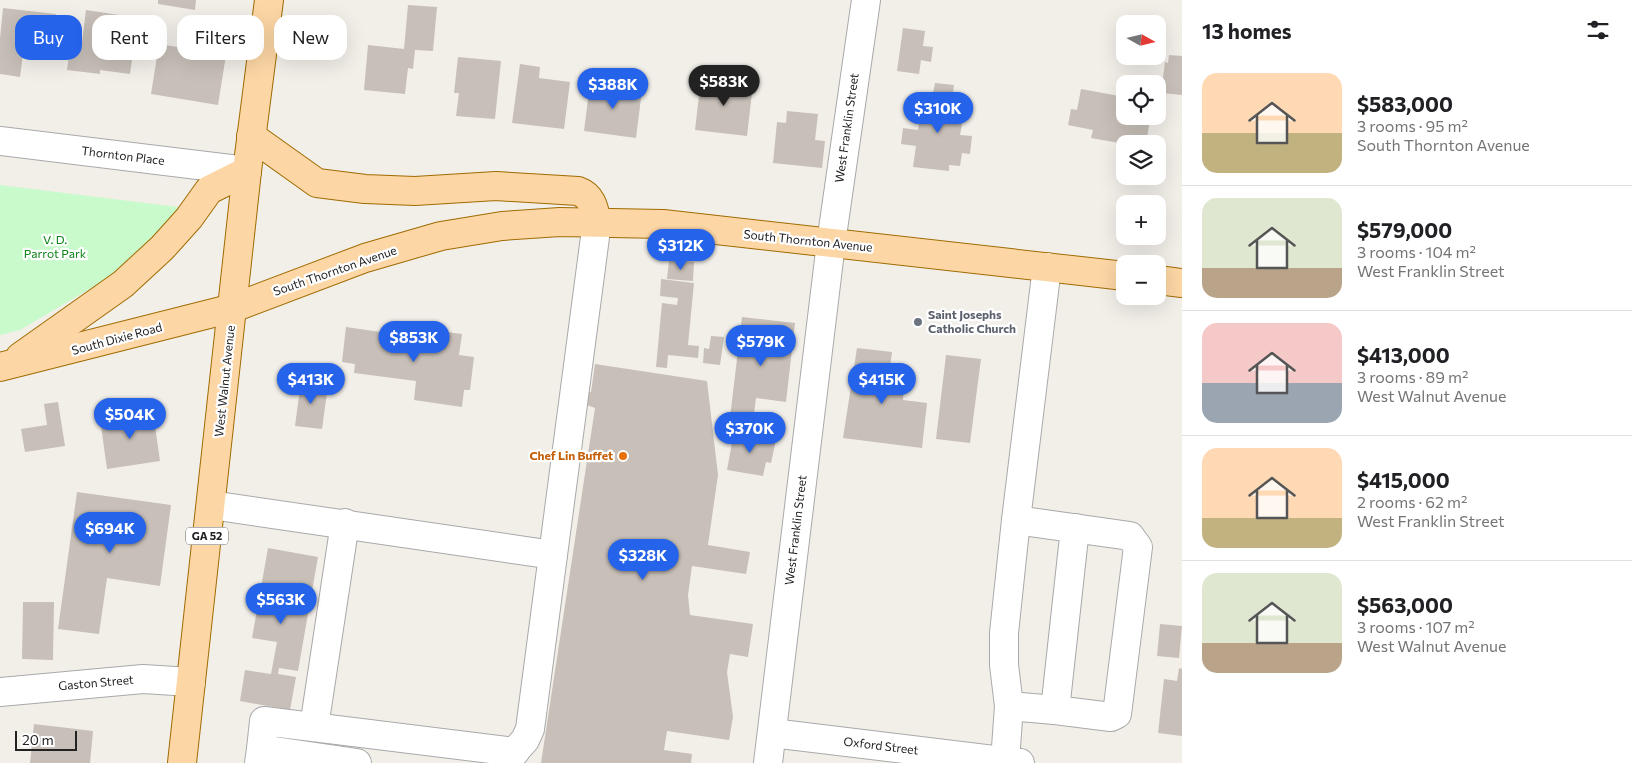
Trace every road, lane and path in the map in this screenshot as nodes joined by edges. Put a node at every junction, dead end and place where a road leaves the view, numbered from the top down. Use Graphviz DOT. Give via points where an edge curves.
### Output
graph roads {
  1 [pos="269,0"];
  2 [pos="866,0"];
  3 [pos="251,136"];
  4 [pos="0,141"];
  5 [pos="246,172"];
  6 [pos="597,222"];
  7 [pos="831,243"];
  8 [pos="1047,267"];
  9 [pos="1116,275"];
  10 [pos="1166,281"];
  11 [pos="1182,283"];
  12 [pos="233,308"];
  13 [pos="3,367"];
  14 [pos="211,505"];
  15 [pos="1016,520"];
  16 [pos="345,523"];
  17 [pos="1075,528"];
  18 [pos="553,555"];
  19 [pos="191,682"];
  20 [pos="0,692"];
  21 [pos="1008,706"];
  22 [pos="1055,710"];
  23 [pos="314,727"];
  24 [pos="772,733"];
  25 [pos="260,756"];
  26 [pos="509,757"];
  27 [pos="316,760"];
  28 [pos="1013,762"];
  29 [pos="182,763"];
  30 [pos="356,763"];
  31 [pos="768,763"];
  1 -- 3 [label="main road, West Walnut Avenue / GA 52"];
  2 -- 7 [label="street, West Franklin Street"];
  3 -- 5 [label="main road, West Walnut Avenue / GA 52"];
  3 -- 6 [label="main road" via="317,183 365,189 496,186 578,191 594,206"];
  4 -- 5 [label="street, Thornton Place"];
  5 -- 12 [label="main road, West Walnut Avenue / GA 52"];
  5 -- 13 [label="main road" via="209,190 162,248 123,284 69,325"];
  6 -- 7 [label="main road, South Thornton Avenue" via="663,224"];
  6 -- 12 [label="main road, South Thornton Avenue" via="502,226 441,236 365,258"];
  6 -- 18 [label="street"];
  7 -- 8 [label="main road, South Thornton Avenue"];
  7 -- 24 [label="street, West Franklin Street"];
  8 -- 9 [label="main road, South Thornton Avenue"];
  8 -- 15 [label="street"];
  10 -- 11 [label="main road"];
  12 -- 13 [label="main road, South Dixie Road"];
  12 -- 14 [label="main road, West Walnut Avenue / GA 52"];
  14 -- 16 [label="street"];
  14 -- 19 [label="main road, West Walnut Avenue / GA 52"];
  15 -- 17 [label="street"];
  15 -- 21 [label="street" via="1004,633"];
  16 -- 18 [label="street"];
  16 -- 23 [label="street"];
  17 -- 22 [label="street"];
  17 -- 22 [label="street" via="1130,536 1138,547 1117,714 1111,718"];
  18 -- 26 [label="street" via="530,729 525,740"];
  19 -- 20 [label="street, Gaston Street" via="143,679"];
  19 -- 29 [label="main road, West Walnut Avenue / GA 52"];
  21 -- 22 [label="street"];
  21 -- 28 [label="street"];
  23 -- 25 [label="street" via="264,721"];
  23 -- 26 [label="street"];
  24 -- 28 [label="street, Oxford Street"];
  24 -- 31 [label="street, West Franklin Street"];
  25 -- 27 [label="street"];
  27 -- 30 [label="street"];
}
